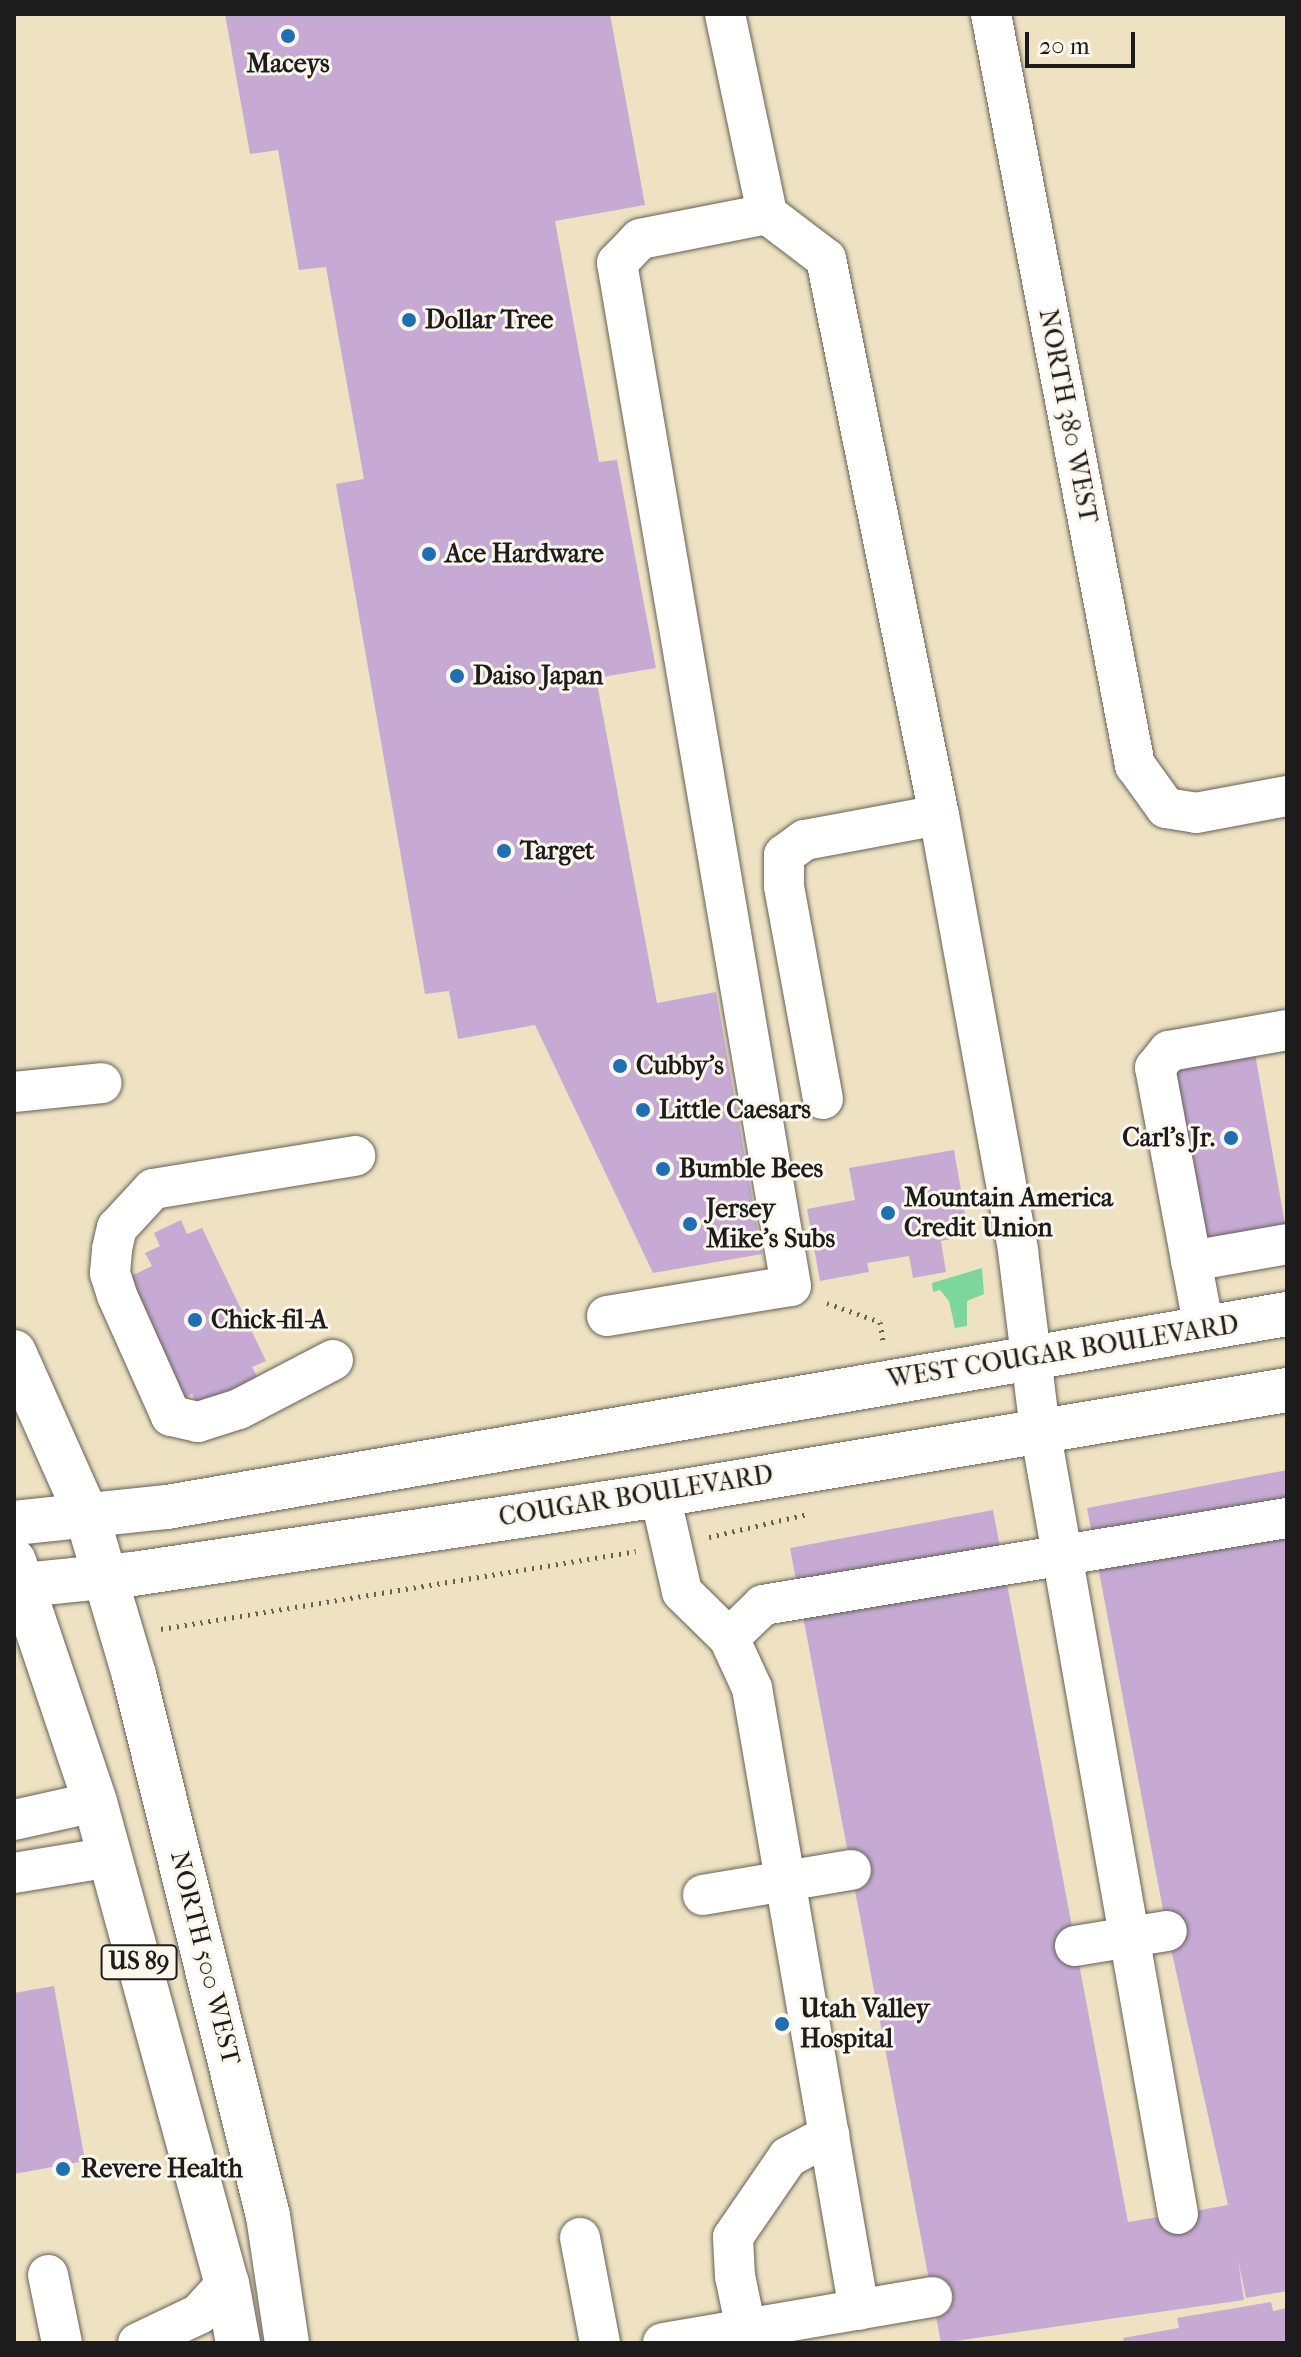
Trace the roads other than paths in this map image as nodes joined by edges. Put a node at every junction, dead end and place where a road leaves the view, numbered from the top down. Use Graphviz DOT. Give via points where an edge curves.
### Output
graph roads {
  1 [pos="725,14"];
  2 [pos="991,14"];
  3 [pos="767,214"];
  4 [pos="1287,796"];
  5 [pos="939,815"];
  6 [pos="801,983"];
  7 [pos="738,993"];
  8 [pos="1287,1030"];
  9 [pos="102,1083"];
  10 [pos="14,1092"];
  11 [pos="823,1099"];
  12 [pos="355,1156"];
  13 [pos="1287,1244"];
  14 [pos="1191,1261"];
  15 [pos="1287,1314"];
  16 [pos="607,1316"];
  17 [pos="1204,1329"];
  18 [pos="14,1352"];
  19 [pos="1031,1358"];
  20 [pos="333,1360"];
  21 [pos="1268,1393"];
  22 [pos="1040,1429"];
  23 [pos="660,1495"];
  24 [pos="87,1516"];
  25 [pos="1287,1518"];
  26 [pos="14,1523"];
  27 [pos="1063,1556"];
  28 [pos="103,1577"];
  29 [pos="16,1578"];
  30 [pos="729,1638"];
  31 [pos="95,1802"];
  32 [pos="14,1820"];
  33 [pos="111,1857"];
  34 [pos="851,1870"];
  35 [pos="14,1873"];
  36 [pos="785,1883"];
  37 [pos="703,1895"];
  38 [pos="1149,1934"];
  39 [pos="1075,1946"];
  40 [pos="829,2135"];
  41 [pos="1178,2214"];
  42 [pos="580,2238"];
  43 [pos="48,2275"];
  44 [pos="227,2283"];
  45 [pos="932,2297"];
  46 [pos="859,2310"];
  47 [pos="746,2329"];
  48 [pos="62,2343"];
  49 [pos="138,2343"];
  50 [pos="238,2343"];
  51 [pos="287,2343"];
  52 [pos="600,2343"];
  53 [pos="663,2343"];
  1 -- 3 [label="street"];
  2 -- 4 [label="street, NORTH 380 WEST" via="1135,765 1166,808 1196,813"];
  3 -- 5 [label="street" via="826,259"];
  3 -- 7 [label="street" via="640,239 617,263"];
  5 -- 6 [label="street" via="805,840 784,855 784,886"];
  5 -- 19 [label="street" via="1018,1251"];
  6 -- 7 [label="street"];
  6 -- 11 [label="street"];
  7 -- 16 [label="street" via="791,1286"];
  8 -- 14 [label="street" via="1169,1051 1155,1068"];
  9 -- 10 [label="street"];
  12 -- 20 [label="street" via="153,1189 117,1228 112,1249 110,1273 117,1295 171,1416 198,1422 239,1409"];
  13 -- 14 [label="street"];
  14 -- 17 [label="street"];
  15 -- 17 [label="main road, WEST COUGAR BOULEVARD"];
  17 -- 19 [label="main road, WEST COUGAR BOULEVARD"];
  18 -- 24 [label="main road, US 89"];
  19 -- 22 [label="street"];
  19 -- 24 [label="main road, WEST COUGAR BOULEVARD"];
  21 -- 22 [label="main road, COUGAR BOULEVARD"];
  22 -- 23 [label="main road, COUGAR BOULEVARD"];
  22 -- 27 [label="street"];
  23 -- 28 [label="main road, COUGAR BOULEVARD"];
  23 -- 30 [label="street" via="682,1592"];
  24 -- 26 [label="main road"];
  24 -- 28 [label="main road, US 89"];
  25 -- 27 [label="street"];
  27 -- 30 [label="street" via="763,1605"];
  27 -- 38 [label="street"];
  28 -- 29 [label="main road, COUGAR BOULEVARD"];
  28 -- 51 [label="main road, NORTH 500 WEST / US 89" via="206,1956 268,2216"];
  29 -- 31 [label="main road, US 89"];
  30 -- 36 [label="street" via="752,1688"];
  31 -- 32 [label="street"];
  31 -- 33 [label="main road, US 89"];
  33 -- 35 [label="street"];
  33 -- 44 [label="main road, US 89"];
  34 -- 36 [label="street"];
  36 -- 37 [label="street"];
  36 -- 40 [label="street"];
  38 -- 39 [label="street"];
  38 -- 41 [label="street"];
  40 -- 46 [label="street"];
  40 -- 47 [label="street" via="788,2157 733,2237"];
  42 -- 52 [label="street"];
  43 -- 48 [label="street"];
  44 -- 49 [label="street" via="199,2314"];
  44 -- 50 [label="main road, US 89"];
  45 -- 46 [label="street"];
  46 -- 47 [label="street"];
  47 -- 53 [label="street"];
}
